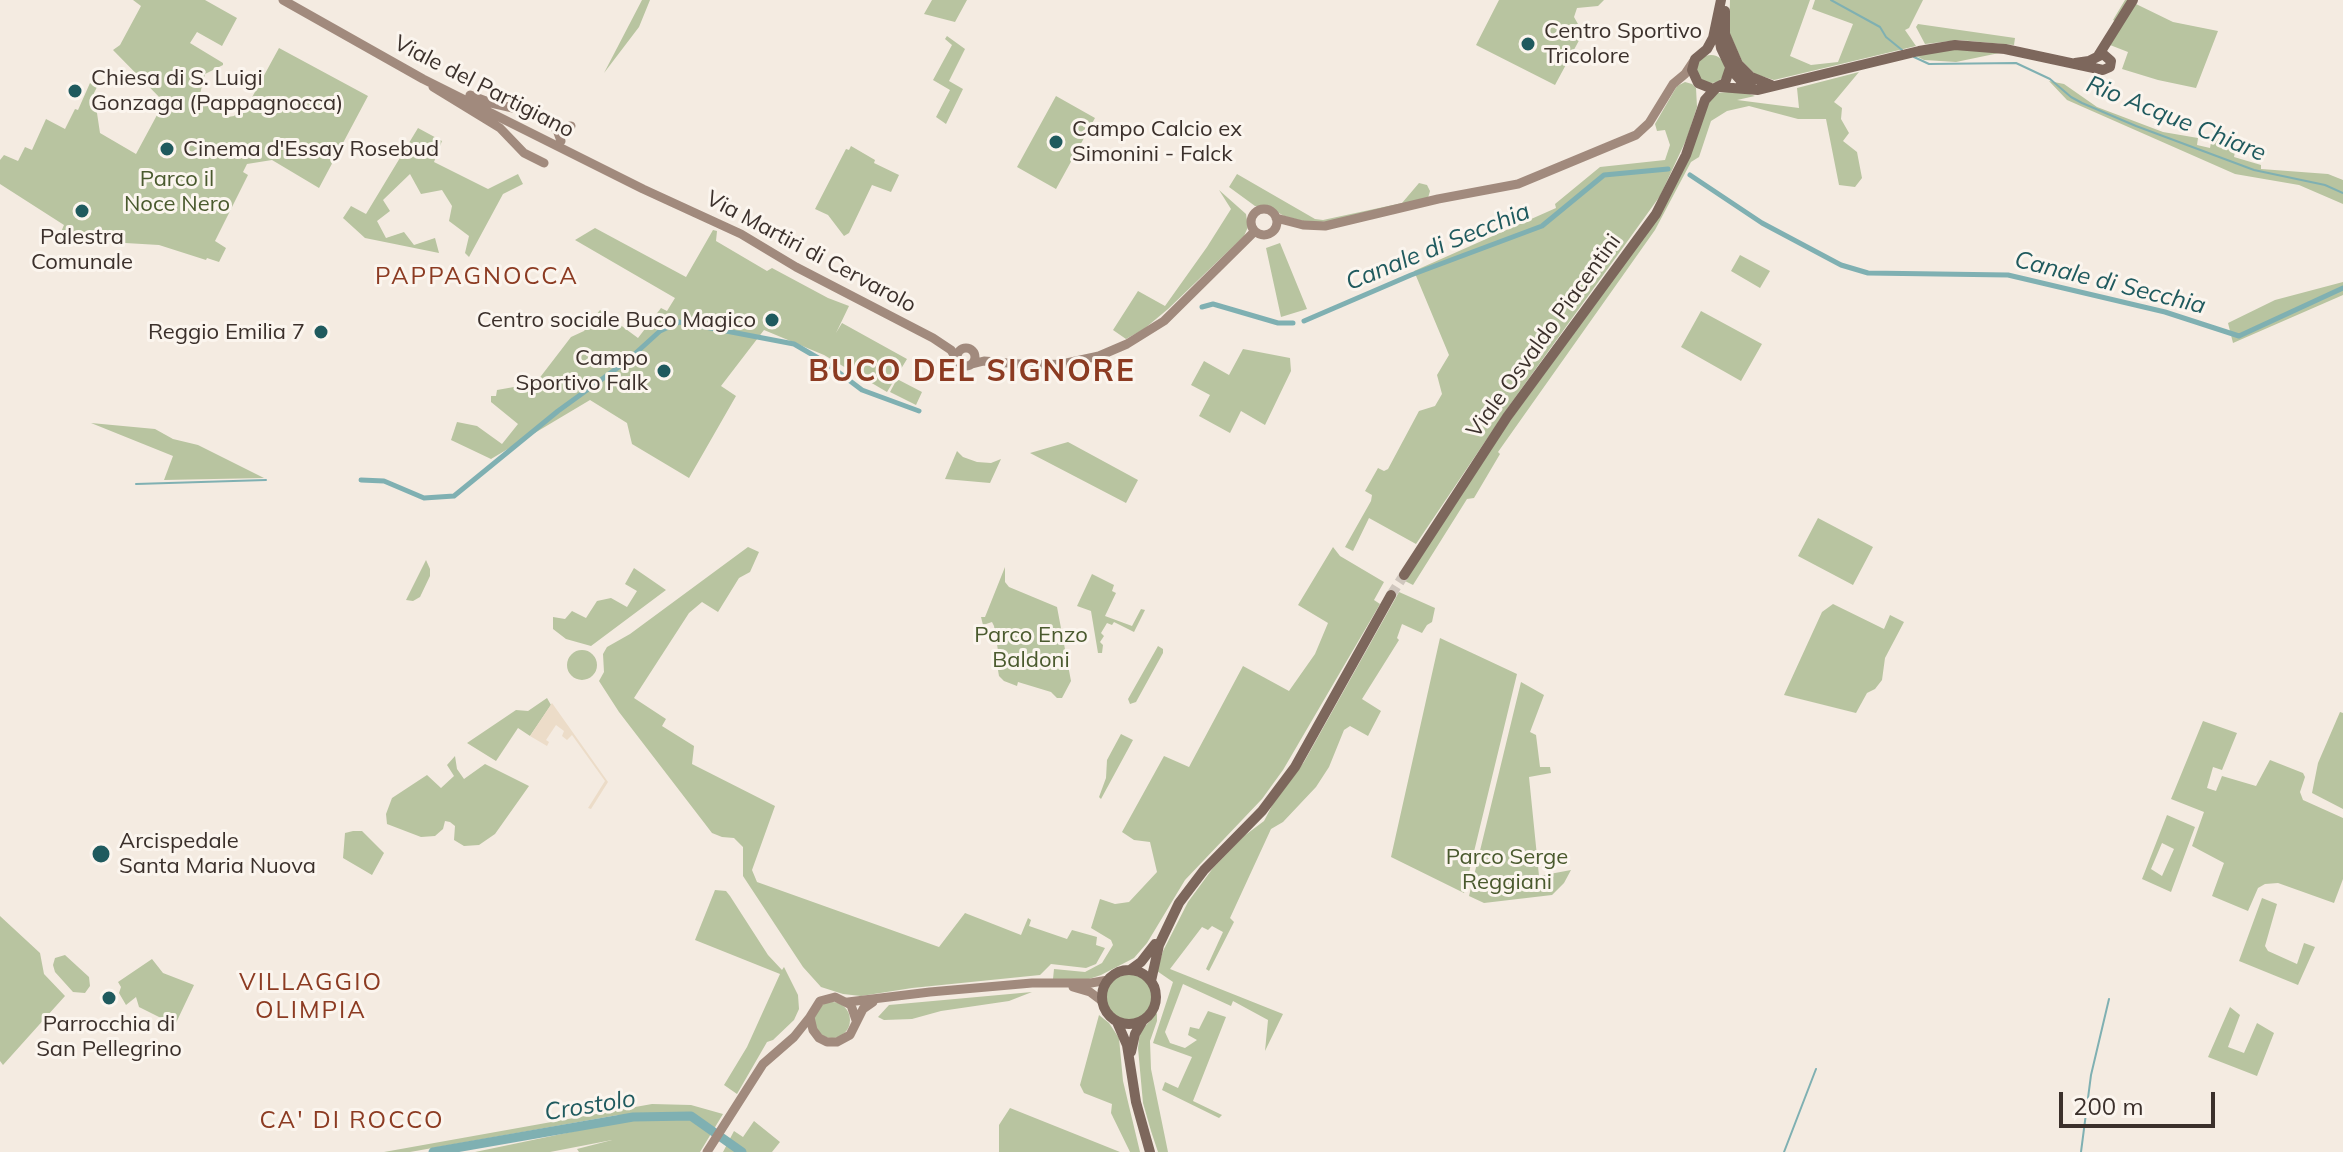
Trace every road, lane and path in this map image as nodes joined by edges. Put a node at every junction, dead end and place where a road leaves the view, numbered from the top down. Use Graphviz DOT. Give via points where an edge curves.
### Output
graph roads {
  1 [pos="283,0"];
  2 [pos="1724,0"];
  3 [pos="2133,0"];
  4 [pos="1717,25"];
  5 [pos="1704,52"];
  6 [pos="1724,55"];
  7 [pos="1693,62"];
  8 [pos="1730,68"];
  9 [pos="419,77"];
  10 [pos="1697,82"];
  11 [pos="1769,86"];
  12 [pos="1671,87"];
  13 [pos="1718,87"];
  14 [pos="1700,113"];
  15 [pos="552,124"];
  16 [pos="571,126"];
  17 [pos="561,141"];
  18 [pos="544,163"];
  19 [pos="670,202"];
  20 [pos="1276,218"];
  21 [pos="1303,225"];
  22 [pos="1276,229"];
  23 [pos="1254,232"];
  24 [pos="933,338"];
  25 [pos="970,350"];
  26 [pos="956,358"];
  27 [pos="998,361"];
  28 [pos="972,364"];
  29 [pos="1404,575"];
  30 [pos="1391,595"];
  31 [pos="1163,933"];
  32 [pos="1130,970"];
  33 [pos="1108,980"];
  34 [pos="1151,981"];
  35 [pos="1058,984"];
  36 [pos="875,1000"];
  37 [pos="1102,1001"];
  38 [pos="848,1002"];
  39 [pos="810,1017"];
  40 [pos="856,1020"];
  41 [pos="1117,1022"];
  42 [pos="1142,1022"];
  43 [pos="794,1037"];
  44 [pos="819,1038"];
  45 [pos="1131,1058"];
  46 [pos="707,1152"];
  47 [pos="1150,1152"];
  1 -- 9 [label="main road, Viale del Partigiano"];
  2 -- 4 [label="main road"];
  2 -- 11 [label="main road" via="1725,34 1736,61"];
  3 -- 11 [label="main road" via="2106,40 2100,59 2075,63 1966,45"];
  4 -- 5 [label="main road"];
  4 -- 6 [label="main road"];
  5 -- 6 [label="main road"];
  5 -- 7 [label="main road"];
  6 -- 8 [label="main road"];
  7 -- 10 [label="main road"];
  7 -- 12 [label="main road"];
  8 -- 11 [label="main road" via="1742,82"];
  8 -- 13 [label="main road"];
  9 -- 15 [label="main road" via="539,114"];
  9 -- 18 [label="main road"];
  9 -- 19 [label="main road, Viale del Partigiano"];
  10 -- 12 [label="main road"];
  10 -- 13 [label="main road"];
  10 -- 14 [label="main road, Viale Osvaldo Piacentini"];
  11 -- 13 [label="main road"];
  12 -- 21 [label="main road" via="1636,135 1518,184 1346,222"];
  13 -- 14 [label="main road, Viale Osvaldo Piacentini"];
  14 -- 29 [label="main road, Viale Osvaldo Piacentini" via="1656,214 1507,417"];
  15 -- 16 [label="main road"];
  15 -- 17 [label="main road"];
  19 -- 24 [label="main road, Via Martiri di Cervarolo" via="741,234"];
  20 -- 21 [label="main road"];
  20 -- 22 [label="main road"];
  20 -- 23 [label="main road, Via Martiri di Cervarolo" via="1268,210 1257,211 1251,221"];
  21 -- 22 [label="main road"];
  22 -- 23 [label="main road" via="1264,236"];
  23 -- 27 [label="main road, Via Martiri di Cervarolo" via="1141,337 1099,356 1062,364"];
  24 -- 25 [label="main road, Via Martiri di Cervarolo"];
  24 -- 26 [label="main road, Via Martiri di Cervarolo"];
  25 -- 26 [label="main road" via="959,351"];
  25 -- 27 [label="main road, Via Martiri di Cervarolo"];
  25 -- 28 [label="main road"];
  26 -- 28 [label="main road, Via Martiri di Cervarolo" via="961,366"];
  27 -- 28 [label="main road, Via Martiri di Cervarolo"];
  30 -- 31 [label="main road" via="1295,767 1262,811 1195,881"];
  31 -- 32 [label="main road"];
  31 -- 34 [label="main road"];
  32 -- 33 [label="main road"];
  32 -- 34 [label="main road"];
  33 -- 35 [label="main road"];
  33 -- 37 [label="main road"];
  34 -- 42 [label="main road" via="1155,1005"];
  35 -- 36 [label="main road"];
  35 -- 37 [label="main road" via="1083,989"];
  36 -- 38 [label="main road"];
  36 -- 40 [label="main road"];
  37 -- 41 [label="main road"];
  38 -- 39 [label="main road" via="827,997"];
  38 -- 40 [label="main road"];
  39 -- 43 [label="main road"];
  39 -- 44 [label="main road"];
  40 -- 44 [label="main road" via="841,1041"];
  41 -- 42 [label="main road"];
  41 -- 45 [label="main road"];
  42 -- 45 [label="main road"];
  43 -- 44 [label="main road"];
  43 -- 46 [label="main road" via="772,1054 750,1083"];
  45 -- 47 [label="main road"];
}
